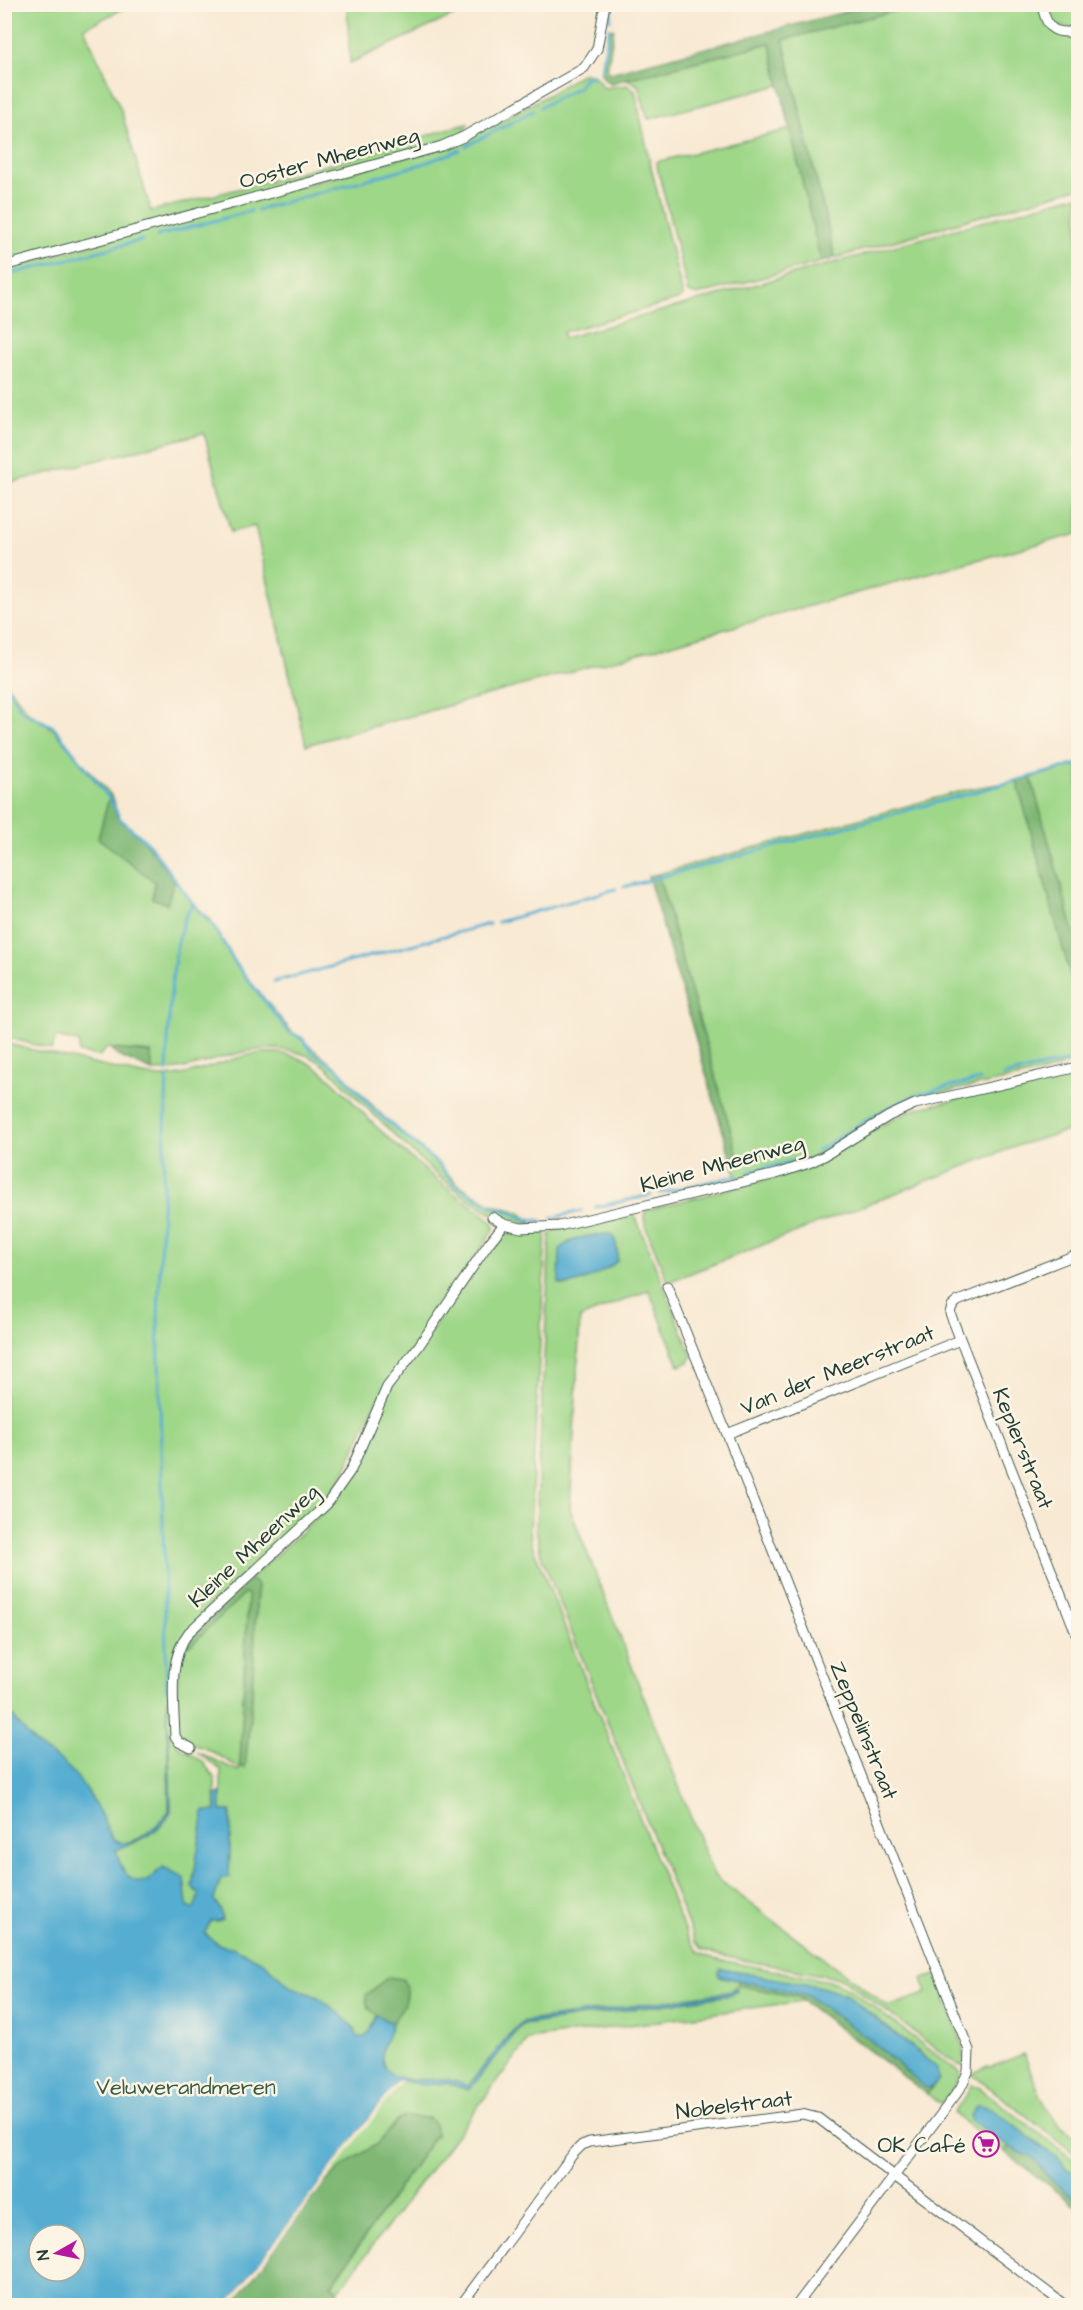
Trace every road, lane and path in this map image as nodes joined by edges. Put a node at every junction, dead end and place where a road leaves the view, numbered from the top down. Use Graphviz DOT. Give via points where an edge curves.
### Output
graph roads {
  1 [pos="604,4"];
  2 [pos="1042,4"];
  3 [pos="1078,31"];
  4 [pos="4,266"];
  5 [pos="1078,1067"];
  6 [pos="492,1217"];
  7 [pos="504,1224"];
  8 [pos="1078,1254"];
  9 [pos="667,1286"];
  10 [pos="960,1340"];
  11 [pos="727,1434"];
  12 [pos="1078,1638"];
  13 [pos="191,1749"];
  14 [pos="896,2176"];
  15 [pos="464,2304"];
  16 [pos="796,2306"];
  17 [pos="1066,2306"];
  1 -- 4 [label="street, Ooster Mheenweg" via="597,49 584,68 463,137 423,152"];
  2 -- 3 [label="street" via="1052,28 1062,33"];
  5 -- 7 [label="street, Kleine Mheenweg" via="915,1104 824,1156 786,1171 559,1226 521,1228"];
  6 -- 7 [label="street, Kleine Mheenweg"];
  7 -- 13 [label="street, Kleine Mheenweg" via="387,1387 351,1470 327,1504 180,1644 175,1659 175,1736"];
  8 -- 10 [label="street, Keplerstraat" via="952,1305 950,1313"];
  9 -- 11 [label="street, Zeppelinstraat"];
  10 -- 11 [label="street, Van der Meerstraat"];
  10 -- 12 [label="street, Keplerstraat"];
  11 -- 14 [label="street, Zeppelinstraat" via="967,2040 970,2059 960,2089"];
  14 -- 15 [label="street, Nobelstraat" via="818,2118 802,2114 590,2142 573,2154"];
  14 -- 16 [label="street, Zeppelinstraat"];
  14 -- 17 [label="street, Nobelstraat"];
}
